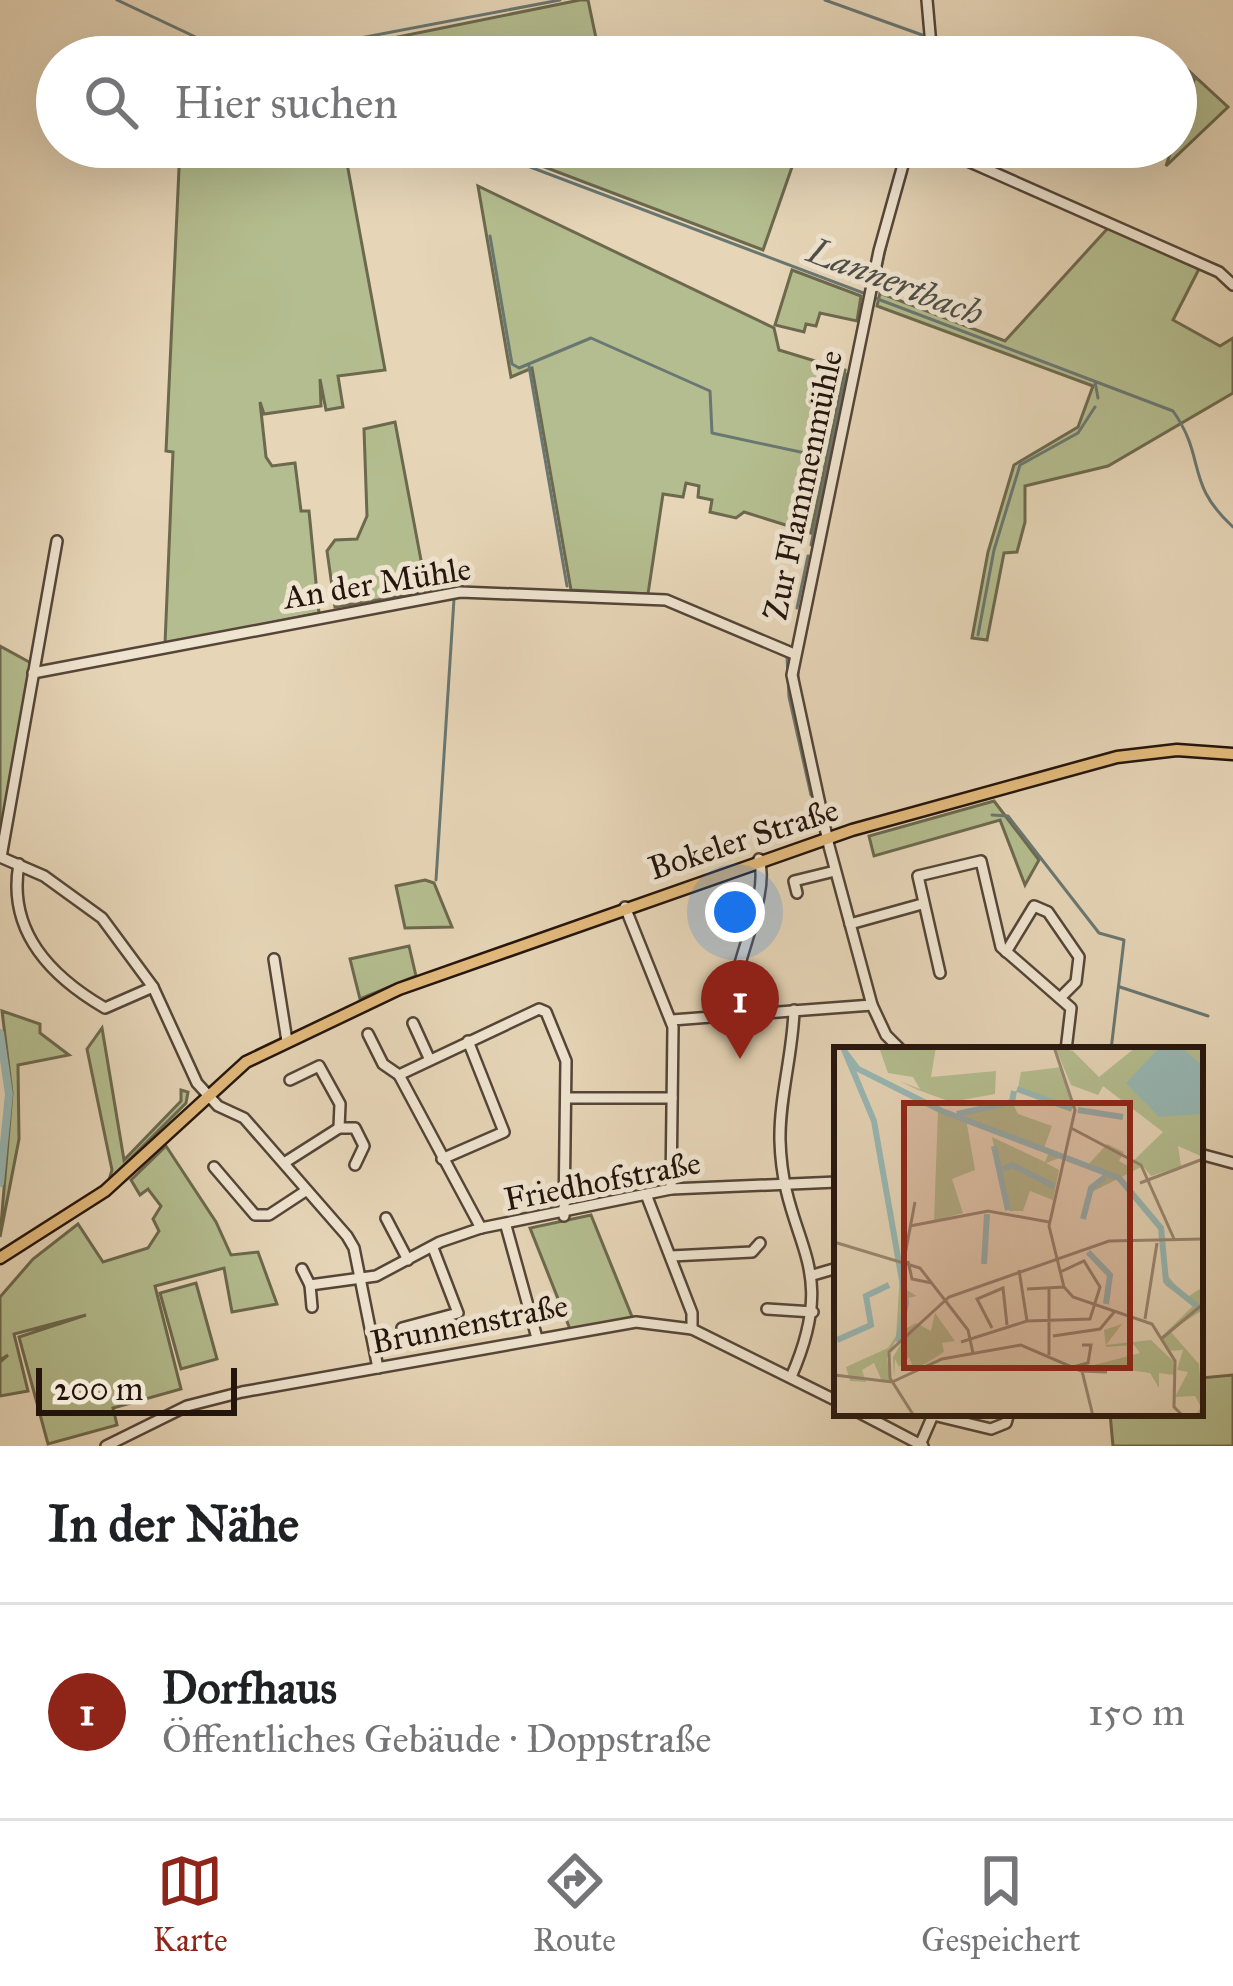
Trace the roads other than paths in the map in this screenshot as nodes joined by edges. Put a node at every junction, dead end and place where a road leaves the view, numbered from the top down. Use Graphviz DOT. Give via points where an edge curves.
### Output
graph roads {
  1 [pos="927,0"];
  2 [pos="930,36"];
  3 [pos="902,168"];
  4 [pos="984,168"];
  5 [pos="1233,284"];
  6 [pos="58,542"];
  7 [pos="794,654"];
  8 [pos="33,673"];
  9 [pos="1233,754"];
  10 [pos="826,837"];
  11 [pos="0,857"];
  12 [pos="759,859"];
  13 [pos="19,864"];
  14 [pos="836,871"];
  15 [pos="797,893"];
  16 [pos="922,904"];
  17 [pos="625,907"];
  18 [pos="850,923"];
  19 [pos="1006,952"];
  20 [pos="274,959"];
  21 [pos="940,973"];
  22 [pos="153,987"];
  23 [pos="1060,998"];
  24 [pos="872,1005"];
  25 [pos="794,1010"];
  26 [pos="731,1014"];
  27 [pos="672,1020"];
  28 [pos="413,1023"];
  29 [pos="368,1034"];
  30 [pos="468,1040"];
  31 [pos="286,1041"];
  32 [pos="899,1047"];
  33 [pos="1066,1047"];
  34 [pos="429,1058"];
  35 [pos="399,1075"];
  36 [pos="290,1080"];
  37 [pos="206,1093"];
  38 [pos="672,1098"];
  39 [pos="566,1099"];
  40 [pos="339,1128"];
  41 [pos="1203,1155"];
  42 [pos="442,1159"];
  43 [pos="284,1162"];
  44 [pos="1233,1163"];
  45 [pos="355,1166"];
  46 [pos="214,1167"];
  47 [pos="786,1180"];
  48 [pos="834,1182"];
  49 [pos="671,1190"];
  50 [pos="304,1192"];
  51 [pos="646,1197"];
  52 [pos="564,1216"];
  53 [pos="386,1218"];
  54 [pos="506,1226"];
  55 [pos="481,1228"];
  56 [pos="760,1244"];
  57 [pos="433,1248"];
  58 [pos="671,1256"];
  59 [pos="0,1258"];
  60 [pos="408,1260"];
  61 [pos="302,1268"];
  62 [pos="834,1269"];
  63 [pos="813,1275"];
  64 [pos="362,1279"];
  65 [pos="310,1286"];
  66 [pos="312,1307"];
  67 [pos="766,1309"];
  68 [pos="813,1312"];
  69 [pos="402,1328"];
  70 [pos="692,1329"];
  71 [pos="537,1339"];
  72 [pos="378,1368"];
  73 [pos="790,1377"];
  74 [pos="834,1399"];
  75 [pos="866,1416"];
  76 [pos="932,1416"];
  77 [pos="941,1416"];
  78 [pos="1008,1416"];
  79 [pos="921,1445"];
  80 [pos="106,1446"];
  1 -- 2 [label="street"];
  3 -- 7 [label="street, Zur Flammenmühle"];
  4 -- 5 [label="street"];
  6 -- 8 [label="street"];
  7 -- 8 [label="street, An der Mühle" via="666,600 480,592"];
  7 -- 10 [label="street, Zur Flammenmühle" via="793,686"];
  8 -- 11 [label="street"];
  9 -- 10 [label="main road, Bokeler Straße" via="1117,757"];
  10 -- 12 [label="main road, Bokeler Straße"];
  10 -- 14 [label="street, Zur Flammenmühle"];
  11 -- 13 [label="street"];
  12 -- 17 [label="main road, Bokeler Straße"];
  12 -- 26 [label="street" via="762,877"];
  13 -- 22 [label="street" via="102,918"];
  13 -- 22 [label="street" via="20,913 43,962 105,1008"];
  14 -- 15 [label="street" via="794,881"];
  14 -- 18 [label="street, Zur Flammenmühle"];
  16 -- 18 [label="street"];
  16 -- 19 [label="street" via="922,873 981,861"];
  16 -- 21 [label="street"];
  17 -- 27 [label="street"];
  17 -- 31 [label="main road, Bokeler Straße" via="398,989"];
  18 -- 24 [label="street, Zur Flammenmühle"];
  19 -- 23 [label="street"];
  19 -- 23 [label="street" via="1034,907 1048,912 1079,957 1076,982"];
  20 -- 31 [label="street"];
  22 -- 37 [label="street"];
  23 -- 33 [label="street" via="1071,1009"];
  24 -- 25 [label="street"];
  24 -- 32 [label="street, Zur Flammenmühle"];
  25 -- 26 [label="street"];
  25 -- 47 [label="street" via="780,1139"];
  26 -- 27 [label="street"];
  27 -- 38 [label="street"];
  28 -- 34 [label="street"];
  29 -- 35 [label="street, Friedhofstraße" via="383,1064"];
  30 -- 34 [label="street"];
  30 -- 39 [label="street" via="546,1012 566,1061"];
  30 -- 42 [label="street" via="504,1132"];
  31 -- 37 [label="main road, Bokeler Straße"];
  34 -- 35 [label="street"];
  35 -- 42 [label="street, Friedhofstraße"];
  36 -- 40 [label="street" via="319,1066 340,1103"];
  37 -- 43 [label="street" via="244,1118"];
  37 -- 59 [label="main road, Bokeler Straße" via="105,1190"];
  38 -- 39 [label="street"];
  38 -- 49 [label="street"];
  39 -- 52 [label="street"];
  40 -- 43 [label="street"];
  40 -- 45 [label="street" via="356,1128 364,1146"];
  41 -- 44 [label="street"];
  42 -- 55 [label="street, Friedhofstraße"];
  43 -- 50 [label="street"];
  46 -- 50 [label="street" via="255,1215"];
  47 -- 48 [label="street, Friedhofstraße"];
  47 -- 49 [label="street, Friedhofstraße"];
  47 -- 63 [label="street"];
  49 -- 51 [label="street, Friedhofstraße"];
  50 -- 64 [label="street" via="351,1242"];
  51 -- 52 [label="street, Friedhofstraße"];
  51 -- 58 [label="street"];
  52 -- 54 [label="street, Friedhofstraße"];
  53 -- 60 [label="street"];
  54 -- 55 [label="street, Friedhofstraße"];
  54 -- 71 [label="street"];
  55 -- 57 [label="street"];
  56 -- 58 [label="street" via="752,1252"];
  57 -- 60 [label="street"];
  57 -- 69 [label="street" via="458,1312"];
  58 -- 70 [label="street"];
  60 -- 64 [label="street"];
  61 -- 65 [label="street"];
  62 -- 63 [label="street"];
  63 -- 68 [label="street"];
  64 -- 65 [label="street"];
  64 -- 72 [label="street"];
  65 -- 66 [label="street"];
  67 -- 68 [label="street"];
  68 -- 73 [label="street"];
  70 -- 71 [label="street, Brunnenstraße" via="636,1322"];
  70 -- 73 [label="street, Brunnenstraße"];
  71 -- 72 [label="street, Brunnenstraße"];
  72 -- 80 [label="street, Brunnenstraße" via="208,1400"];
  73 -- 74 [label="street, Brunnenstraße"];
  75 -- 79 [label="street"];
  76 -- 79 [label="street"];
  77 -- 78 [label="street" via="991,1429"];
}
